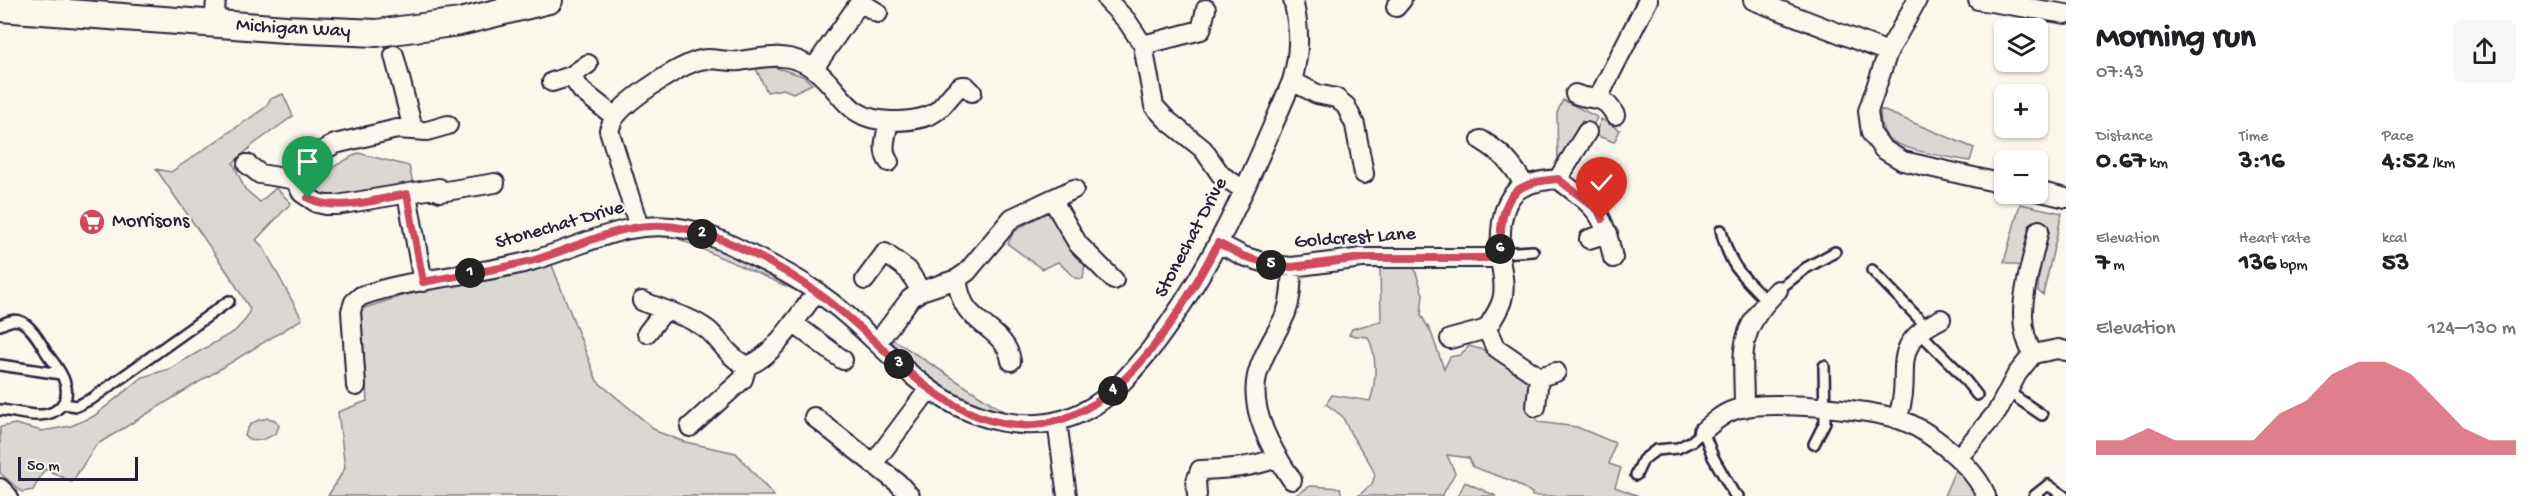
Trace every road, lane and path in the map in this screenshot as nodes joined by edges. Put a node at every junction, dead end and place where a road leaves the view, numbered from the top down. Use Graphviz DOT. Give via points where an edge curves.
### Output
graph roads {
  1 [pos="549,0"];
  2 [pos="1107,0"];
  3 [pos="1293,0"];
  4 [pos="1648,0"];
  5 [pos="1753,0"];
  6 [pos="1917,0"];
  7 [pos="1978,0"];
  8 [pos="859,1"];
  9 [pos="0,8"];
  10 [pos="1206,9"];
  11 [pos="215,12"];
  12 [pos="878,13"];
  13 [pos="2066,14"];
  14 [pos="1143,45"];
  15 [pos="1888,52"];
  16 [pos="394,55"];
  17 [pos="588,64"];
  18 [pos="814,68"];
  19 [pos="571,76"];
  20 [pos="1292,81"];
  21 [pos="552,82"];
  22 [pos="972,92"];
  23 [pos="1575,94"];
  24 [pos="1598,98"];
  25 [pos="1615,115"];
  26 [pos="615,117"];
  27 [pos="889,121"];
  28 [pos="448,125"];
  29 [pos="412,129"];
  30 [pos="1587,132"];
  31 [pos="1481,140"];
  32 [pos="889,162"];
  33 [pos="247,164"];
  34 [pos="1364,174"];
  35 [pos="1558,179"];
  36 [pos="297,180"];
  37 [pos="1994,182"];
  38 [pos="495,183"];
  39 [pos="1524,185"];
  40 [pos="1074,189"];
  41 [pos="1244,190"];
  42 [pos="407,194"];
  43 [pos="2048,194"];
  44 [pos="2066,198"];
  45 [pos="1052,199"];
  46 [pos="639,227"];
  47 [pos="1721,230"];
  48 [pos="2039,231"];
  49 [pos="1608,233"];
  50 [pos="1589,239"];
  51 [pos="1218,243"];
  52 [pos="1533,251"];
  53 [pos="1835,252"];
  54 [pos="1500,256"];
  55 [pos="1613,258"];
  56 [pos="1292,267"];
  57 [pos="1872,270"];
  58 [pos="957,279"];
  59 [pos="865,280"];
  60 [pos="1114,280"];
  61 [pos="423,282"];
  62 [pos="817,291"];
  63 [pos="921,291"];
  64 [pos="1772,296"];
  65 [pos="229,301"];
  66 [pos="642,301"];
  67 [pos="664,310"];
  68 [pos="793,323"];
  69 [pos="0,326"];
  70 [pos="1929,326"];
  71 [pos="1487,329"];
  72 [pos="646,333"];
  73 [pos="1450,339"];
  74 [pos="877,343"];
  75 [pos="2066,351"];
  76 [pos="2033,354"];
  77 [pos="843,360"];
  78 [pos="1011,361"];
  79 [pos="0,365"];
  80 [pos="747,365"];
  81 [pos="1824,366"];
  82 [pos="1556,372"];
  83 [pos="61,374"];
  84 [pos="1539,377"];
  85 [pos="356,386"];
  86 [pos="929,388"];
  87 [pos="2007,392"];
  88 [pos="1977,395"];
  89 [pos="64,404"];
  90 [pos="1536,406"];
  91 [pos="1744,408"];
  92 [pos="1825,408"];
  93 [pos="0,410"];
  94 [pos="2043,416"];
  95 [pos="814,417"];
  96 [pos="1897,419"];
  97 [pos="1056,421"];
  98 [pos="690,427"];
  99 [pos="1703,431"];
  100 [pos="1814,444"];
  101 [pos="1277,458"];
  102 [pos="1958,458"];
  103 [pos="873,464"];
  104 [pos="1636,475"];
  105 [pos="1292,480"];
  106 [pos="0,488"];
  107 [pos="1197,495"];
  108 [pos="8,496"];
  109 [pos="910,496"];
  110 [pos="1062,496"];
  111 [pos="1738,496"];
  112 [pos="1986,496"];
  113 [pos="2034,496"];
  114 [pos="2064,496"];
  1 -- 11 [label="street, Michigan Way" via="460,22 377,33"];
  2 -- 14 [label="street"];
  3 -- 20 [label="street, Stonechat Drive" via="1299,39"];
  4 -- 24 [label="street"];
  5 -- 15 [label="street"];
  6 -- 15 [label="street"];
  7 -- 13 [label="street"];
  8 -- 12 [label="street"];
  8 -- 18 [label="street"];
  9 -- 11 [label="street, Michigan Way"];
  10 -- 14 [label="street" via="1201,30"];
  14 -- 41 [label="street" via="1154,106 1203,149 1221,175"];
  15 -- 37 [label="street" via="1868,111 1871,133 1883,149 1903,161"];
  16 -- 29 [label="street"];
  17 -- 19 [label="street"];
  18 -- 26 [label="street" via="777,56 727,62 707,59 657,84"];
  18 -- 27 [label="street" via="849,109"];
  19 -- 21 [label="street"];
  19 -- 26 [label="street" via="582,91"];
  20 -- 34 [label="street" via="1317,94 1336,98 1346,106 1355,125"];
  20 -- 41 [label="street, Stonechat Drive"];
  22 -- 27 [label="street" via="961,86 937,111 923,118"];
  23 -- 24 [label="street" via="1586,99"];
  24 -- 25 [label="street" via="1609,104"];
  26 -- 46 [label="street" via="609,130 611,143"];
  27 -- 32 [label="street" via="884,146"];
  28 -- 29 [label="street" via="427,131"];
  29 -- 36 [label="street" via="382,132 327,147 307,159"];
  30 -- 35 [label="street"];
  31 -- 39 [label="street" via="1513,165"];
  33 -- 36 [label="street" via="260,174"];
  35 -- 39 [label="street"];
  35 -- 49 [label="street" via="1598,210"];
  36 -- 42 [label="street" via="308,198 326,205"];
  38 -- 42 [label="street"];
  39 -- 54 [label="street" via="1505,206"];
  40 -- 45 [label="street"];
  41 -- 51 [label="street, Stonechat Drive"];
  42 -- 61 [label="street"];
  43 -- 44 [label="street"];
  45 -- 58 [label="street" via="1012,218"];
  45 -- 60 [label="street" via="1078,244"];
  46 -- 61 [label="street, Stonechat Drive" via="613,231 531,261"];
  46 -- 62 [label="street, Stonechat Drive" via="663,226 709,236"];
  47 -- 64 [label="lane" via="1735,269"];
  48 -- 76 [label="street" via="2023,321 2026,342"];
  49 -- 50 [label="street"];
  49 -- 55 [label="street"];
  51 -- 56 [label="street, Goldcrest Lane" via="1263,262"];
  51 -- 97 [label="street, Stonechat Drive" via="1169,325 1124,380 1096,404"];
  52 -- 54 [label="lane"];
  53 -- 64 [label="lane" via="1806,268"];
  54 -- 56 [label="street, Goldcrest Lane" via="1362,258"];
  54 -- 71 [label="street" via="1503,300"];
  56 -- 101 [label="street" via="1287,310 1257,376 1261,420"];
  57 -- 70 [label="lane"];
  58 -- 63 [label="street"];
  58 -- 78 [label="street" via="967,309 1005,344"];
  59 -- 63 [label="street" via="885,253 908,270"];
  61 -- 85 [label="street, Stonechat Drive" via="372,292 354,302 351,322"];
  62 -- 68 [label="street"];
  62 -- 74 [label="street, Stonechat Drive"];
  63 -- 74 [label="street" via="910,298"];
  64 -- 91 [label="street" via="1750,323 1745,339"];
  65 -- 89 [label="lane" via="93,398 77,406"];
  66 -- 67 [label="street"];
  67 -- 72 [label="street"];
  67 -- 80 [label="street" via="702,325 739,362"];
  68 -- 77 [label="street"];
  68 -- 80 [label="street" via="760,360"];
  69 -- 83 [label="lane" via="10,320 28,325"];
  70 -- 88 [label="lane"];
  70 -- 96 [label="street" via="1908,344 1902,406"];
  71 -- 73 [label="street"];
  71 -- 84 [label="street" via="1495,347"];
  74 -- 86 [label="street, Stonechat Drive"];
  75 -- 76 [label="street"];
  76 -- 87 [label="street"];
  79 -- 83 [label="lane"];
  80 -- 98 [label="street" via="743,379"];
  81 -- 92 [label="lane"];
  82 -- 84 [label="street"];
  83 -- 89 [label="lane" via="66,391"];
  84 -- 90 [label="street"];
  86 -- 97 [label="street, Stonechat Drive" via="970,413 999,422"];
  86 -- 103 [label="street"];
  87 -- 94 [label="lane"];
  87 -- 102 [label="street" via="1997,412"];
  89 -- 93 [label="lane" via="46,415"];
  91 -- 92 [label="street"];
  91 -- 99 [label="street" via="1725,414"];
  92 -- 96 [label="street"];
  92 -- 100 [label="lane" via="1825,422"];
  95 -- 103 [label="street"];
  96 -- 102 [label="street" via="1914,425"];
  97 -- 110 [label="street"];
  99 -- 104 [label="lane" via="1678,448 1656,450 1643,460"];
  99 -- 111 [label="lane" via="1713,457"];
  101 -- 105 [label="street"];
  101 -- 107 [label="street" via="1240,469 1200,470"];
  102 -- 112 [label="street"];
  103 -- 109 [label="street"];
  106 -- 108 [label="street"];
  113 -- 114 [label="lane" via="2048,485"];
}
